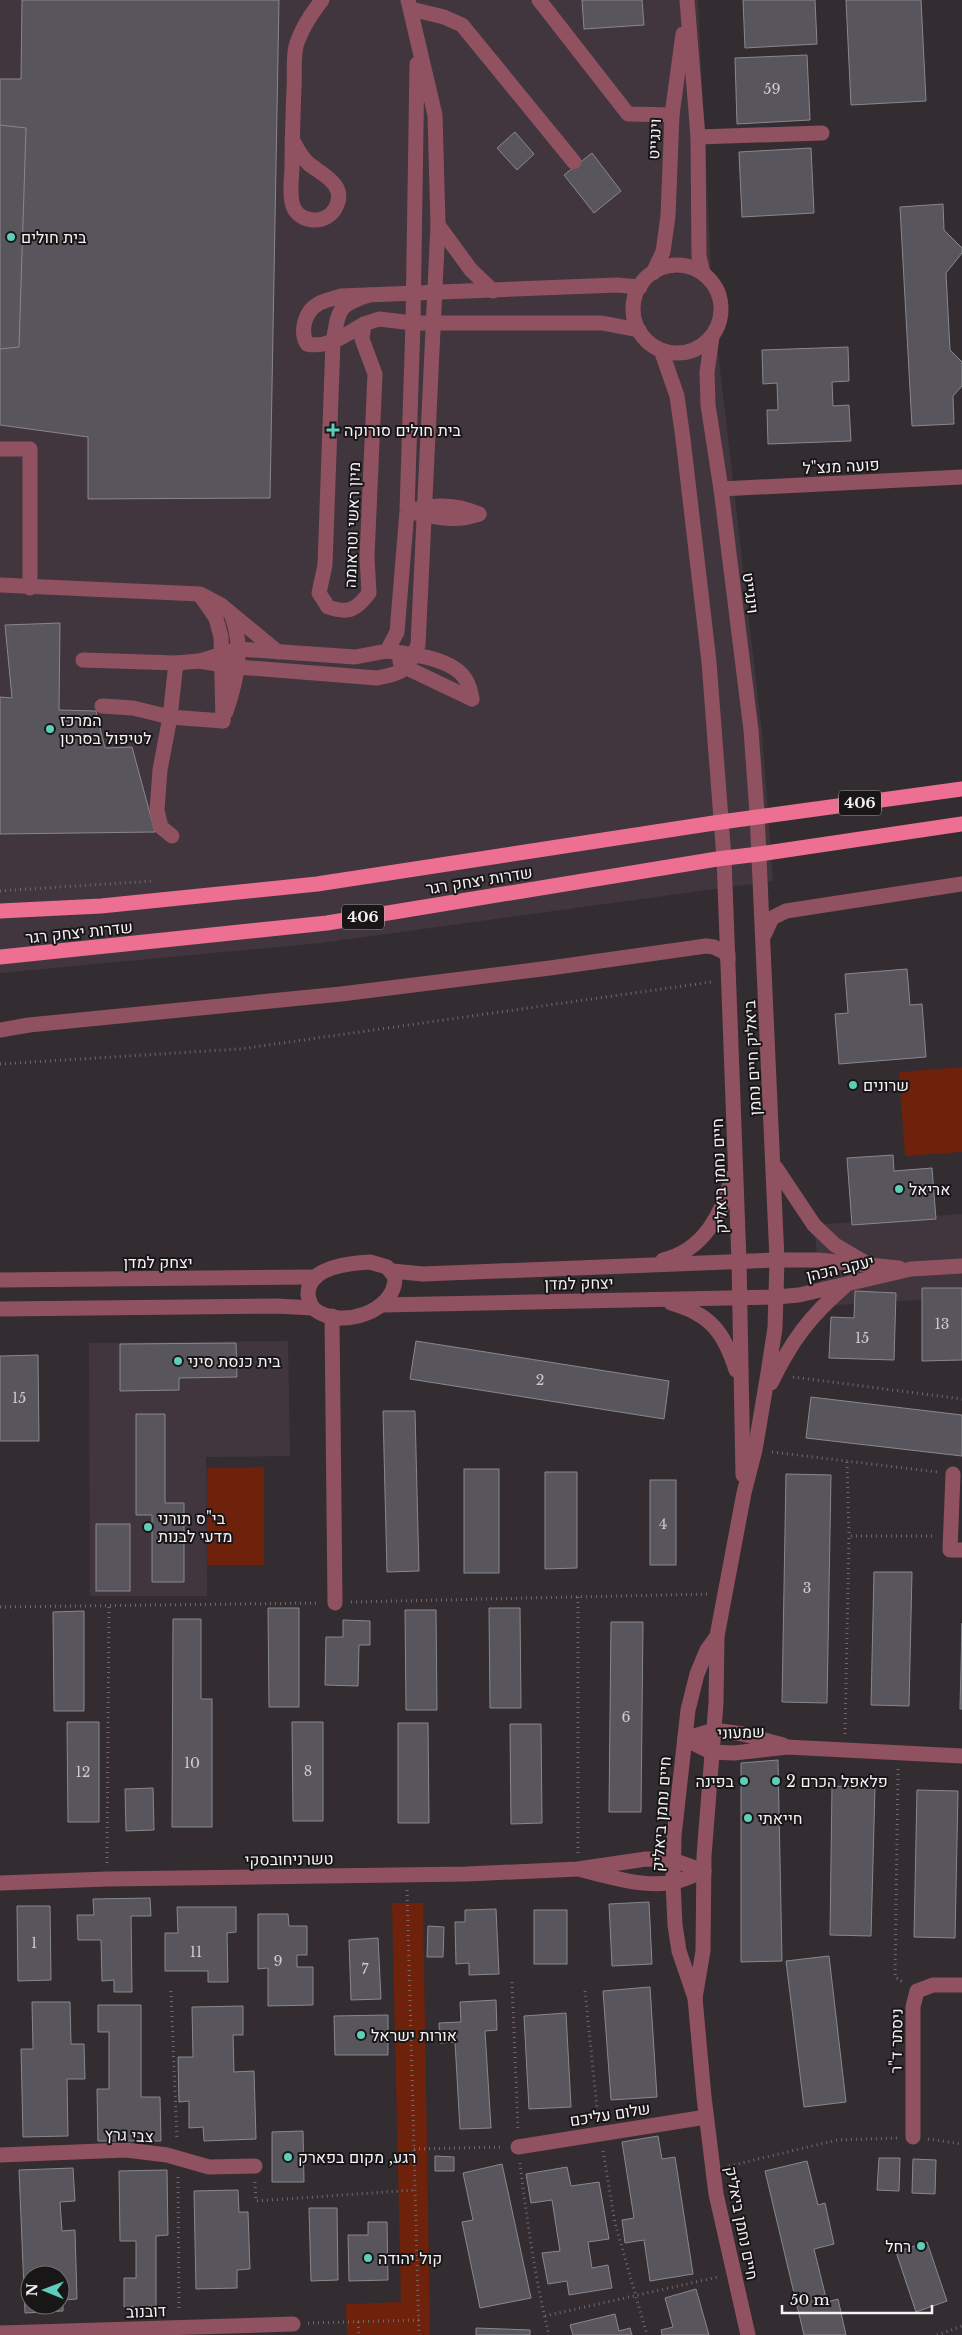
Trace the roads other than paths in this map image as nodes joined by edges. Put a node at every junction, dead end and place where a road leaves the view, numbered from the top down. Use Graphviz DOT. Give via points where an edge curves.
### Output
graph roads {
  1 [pos="322,0"];
  2 [pos="539,0"];
  3 [pos="687,3"];
  4 [pos="410,5"];
  5 [pos="418,48"];
  6 [pos="672,115"];
  7 [pos="822,133"];
  8 [pos="698,137"];
  9 [pos="292,139"];
  10 [pos="574,162"];
  11 [pos="438,225"];
  12 [pos="652,273"];
  13 [pos="704,274"];
  14 [pos="640,287"];
  15 [pos="493,291"];
  16 [pos="436,293"];
  17 [pos="414,294"];
  18 [pos="369,295"];
  19 [pos="435,322"];
  20 [pos="413,323"];
  21 [pos="364,324"];
  22 [pos="639,330"];
  23 [pos="712,337"];
  24 [pos="333,342"];
  25 [pos="661,350"];
  26 [pos="0,449"];
  27 [pos="962,477"];
  28 [pos="721,489"];
  29 [pos="407,511"];
  30 [pos="425,511"];
  31 [pos="0,585"];
  32 [pos="30,588"];
  33 [pos="200,594"];
  34 [pos="231,613"];
  35 [pos="239,649"];
  36 [pos="278,652"];
  37 [pos="387,652"];
  38 [pos="221,659"];
  39 [pos="83,660"];
  40 [pos="410,661"];
  41 [pos="176,663"];
  42 [pos="237,667"];
  43 [pos="102,706"];
  44 [pos="170,718"];
  45 [pos="223,721"];
  46 [pos="962,789"];
  47 [pos="758,818"];
  48 [pos="720,822"];
  49 [pos="962,824"];
  50 [pos="172,836"];
  51 [pos="759,854"];
  52 [pos="724,858"];
  53 [pos="962,884"];
  54 [pos="0,911"];
  55 [pos="763,937"];
  56 [pos="0,957"];
  57 [pos="728,960"];
  58 [pos="0,1030"];
  59 [pos="736,1163"];
  60 [pos="774,1165"];
  61 [pos="778,1260"];
  62 [pos="739,1261"];
  63 [pos="868,1264"];
  64 [pos="639,1266"];
  65 [pos="962,1266"];
  66 [pos="911,1269"];
  67 [pos="392,1271"];
  68 [pos="316,1277"];
  69 [pos="0,1280"];
  70 [pos="848,1284"];
  71 [pos="738,1297"];
  72 [pos="776,1297"];
  73 [pos="640,1299"];
  74 [pos="382,1305"];
  75 [pos="313,1308"];
  76 [pos="0,1309"];
  77 [pos="332,1316"];
  78 [pos="741,1385"];
  79 [pos="764,1398"];
  80 [pos="953,1474"];
  81 [pos="744,1493"];
  82 [pos="962,1550"];
  83 [pos="335,1603"];
  84 [pos="717,1636"];
  85 [pos="714,1730"];
  86 [pos="684,1739"];
  87 [pos="787,1747"];
  88 [pos="711,1752"];
  89 [pos="962,1756"];
  90 [pos="674,1860"];
  91 [pos="578,1869"];
  92 [pos="704,1871"];
  93 [pos="673,1882"];
  94 [pos="0,1883"];
  95 [pos="962,1985"];
  96 [pos="695,1998"];
  97 [pos="706,2117"];
  98 [pos="913,2137"];
  99 [pos="518,2147"];
  100 [pos="0,2155"];
  101 [pos="255,2166"];
  102 [pos="292,2324"];
  103 [pos="0,2333"];
  104 [pos="748,2335"];
  1 -- 9 [label="street" via="302,30 296,48"];
  2 -- 6 [label="street" via="628,114"];
  3 -- 6 [label="street, וינגייט"];
  3 -- 8 [label="street, וינגייט"];
  4 -- 5 [label="street"];
  4 -- 10 [label="street" via="462,25"];
  5 -- 11 [label="street" via="435,115"];
  5 -- 17 [label="street"];
  6 -- 12 [label="street, וינגייט" via="668,216 662,252"];
  7 -- 8 [label="street"];
  8 -- 13 [label="street, וינגייט" via="699,256"];
  9 -- 9 [label="street" via="292,204 307,219 323,219 337,206 338,189 332,179 301,156"];
  11 -- 15 [label="street" via="470,270"];
  11 -- 16 [label="street"];
  12 -- 13 [label="street" via="673,265"];
  12 -- 14 [label="street"];
  13 -- 23 [label="street" via="720,297 720,318"];
  14 -- 15 [label="street, מיון ראשי וטראומה" via="617,285"];
  14 -- 22 [label="street" via="634,301 634,316"];
  15 -- 16 [label="street, מיון ראשי וטראומה"];
  16 -- 17 [label="street, מיון ראשי וטראומה"];
  16 -- 19 [label="street"];
  17 -- 18 [label="street, מיון ראשי וטראומה"];
  17 -- 20 [label="street"];
  18 -- 24 [label="street, מיון ראשי וטראומה" via="350,301 339,310"];
  18 -- 24 [label="street, מיון ראשי וטראומה" via="341,296 316,305 306,317 303,336 307,344 317,346"];
  19 -- 20 [label="street, מיון ראשי וטראומה"];
  19 -- 22 [label="street, מיון ראשי וטראומה" via="602,323"];
  19 -- 30 [label="street"];
  20 -- 21 [label="street, מיון ראשי וטראומה" via="379,319"];
  20 -- 29 [label="street"];
  21 -- 24 [label="street, מיון ראשי וטראומה"];
  21 -- 24 [label="street, מיון ראשי וטראומה" via="362,339 375,374 367,557 369,593 358,607 342,612 328,607 319,593 325,565"];
  22 -- 25 [label="street"];
  23 -- 25 [label="street" via="688,352"];
  23 -- 28 [label="street, וינגייט" via="707,372 708,405"];
  25 -- 48 [label="street" via="677,396 683,439 709,662"];
  26 -- 32 [label="street" via="30,449"];
  27 -- 28 [label="street, פועה מנצ\"ל"];
  28 -- 47 [label="street, וינגייט" via="751,730"];
  29 -- 30 [label="street"];
  29 -- 37 [label="street" via="397,632"];
  30 -- 40 [label="street" via="418,645"];
  31 -- 32 [label="street"];
  32 -- 33 [label="street"];
  33 -- 34 [label="street"];
  33 -- 38 [label="street" via="216,618 222,637"];
  34 -- 35 [label="street"];
  34 -- 36 [label="street"];
  35 -- 36 [label="street"];
  35 -- 38 [label="street"];
  35 -- 42 [label="street"];
  36 -- 37 [label="street" via="355,657"];
  37 -- 40 [label="street"];
  38 -- 41 [label="street"];
  38 -- 42 [label="street"];
  38 -- 45 [label="street"];
  39 -- 41 [label="street"];
  40 -- 42 [label="street" via="391,676 377,678"];
  41 -- 44 [label="street"];
  42 -- 45 [label="street" via="236,682"];
  43 -- 44 [label="street" via="133,708"];
  44 -- 45 [label="street"];
  44 -- 50 [label="street" via="156,810 161,827"];
  46 -- 47 [label="main road, שדרות יצחק רגר / 406"];
  47 -- 48 [label="main road, שדרות יצחק רגר / 406"];
  47 -- 51 [label="street, וינגייט"];
  48 -- 52 [label="street"];
  48 -- 54 [label="main road, שדרות יצחק רגר / 406" via="317,884 101,906"];
  49 -- 51 [label="main road, שדרות יצחק רגר / 406"];
  51 -- 52 [label="main road, שדרות יצחק רגר / 406"];
  51 -- 55 [label="street, ביאליק חיים נחמן"];
  52 -- 56 [label="main road, שדרות יצחק רגר / 406" via="327,923"];
  52 -- 57 [label="street, חיים נחמן ביאליק"];
  53 -- 55 [label="street" via="783,912 772,918"];
  55 -- 60 [label="street, ביאליק חיים נחמן"];
  57 -- 58 [label="street" via="728,954 722,950 706,946 341,994"];
  57 -- 59 [label="street, חיים נחמן ביאליק"];
  59 -- 62 [label="street, חיים נחמן ביאליק"];
  59 -- 64 [label="street" via="721,1209 694,1246 670,1258"];
  60 -- 61 [label="street, ביאליק חיים נחמן"];
  60 -- 63 [label="street" via="814,1225 835,1245"];
  61 -- 62 [label="street, יצחק למדן"];
  61 -- 63 [label="street, יעקב הכהן"];
  61 -- 72 [label="street, חיים נחמן ביאליק"];
  62 -- 64 [label="street, יצחק למדן"];
  62 -- 71 [label="street, חיים נחמן ביאליק"];
  63 -- 66 [label="street, יעקב הכהן"];
  64 -- 67 [label="street, יצחק למדן" via="423,1274"];
  65 -- 66 [label="street, יעקב הכהן"];
  66 -- 70 [label="street, יעקב הכהן"];
  67 -- 68 [label="street" via="380,1264 358,1263 331,1269"];
  67 -- 74 [label="street" via="395,1283 392,1294"];
  68 -- 69 [label="street, יצחק למדן"];
  68 -- 75 [label="street" via="308,1289 308,1299"];
  70 -- 72 [label="street, יעקב הכהן"];
  70 -- 79 [label="street" via="802,1328"];
  71 -- 72 [label="street, יצחק למדן"];
  71 -- 73 [label="street, יצחק למדן"];
  71 -- 78 [label="street, חיים נחמן ביאליק"];
  72 -- 79 [label="street, חיים נחמן ביאליק" via="775,1328"];
  73 -- 74 [label="street, יצחק למדן"];
  73 -- 78 [label="street" via="684,1307 710,1322 722,1335"];
  74 -- 77 [label="street" via="354,1316"];
  75 -- 76 [label="street"];
  75 -- 77 [label="street"];
  77 -- 83 [label="street"];
  78 -- 81 [label="street, חיים נחמן ביאליק"];
  79 -- 81 [label="street, חיים נחמן ביאליק" via="756,1450"];
  80 -- 82 [label="street" via="950,1550"];
  81 -- 84 [label="street, חיים נחמן ביאליק"];
  84 -- 85 [label="street, חיים נחמן ביאליק"];
  84 -- 86 [label="street, חיים נחמן ביאליק" via="697,1674"];
  85 -- 86 [label="street, שמעוני"];
  85 -- 87 [label="street, שמעוני" via="743,1734"];
  85 -- 88 [label="street, חיים נחמן ביאליק"];
  86 -- 88 [label="street, שמעוני"];
  86 -- 90 [label="street, חיים נחמן ביאליק"];
  87 -- 88 [label="street, שמעוני" via="734,1753"];
  87 -- 89 [label="street, שמעוני"];
  88 -- 92 [label="street, חיים נחמן ביאליק"];
  90 -- 91 [label="street, טשרניחובסקי" via="628,1860"];
  90 -- 92 [label="street, טשרניחובסקי"];
  90 -- 93 [label="street, חיים נחמן ביאליק"];
  91 -- 93 [label="street, טשרניחובסקי" via="624,1880"];
  91 -- 94 [label="street, טשרניחובסקי"];
  92 -- 93 [label="street, טשרניחובסקי"];
  92 -- 96 [label="street, חיים נחמן ביאליק" via="703,1951"];
  93 -- 96 [label="street, חיים נחמן ביאליק" via="679,1951"];
  95 -- 98 [label="street, ניסתר ד\"ר" via="932,1986 917,1991 912,2006"];
  96 -- 97 [label="street, חיים נחמן ביאליק"];
  97 -- 99 [label="street, שלום עליכם"];
  97 -- 104 [label="street, חיים נחמן ביאליק" via="713,2170"];
  100 -- 101 [label="street, צבי גרץ" via="126,2150 167,2155 209,2167"];
  102 -- 103 [label="street, דובנוב"];
}
